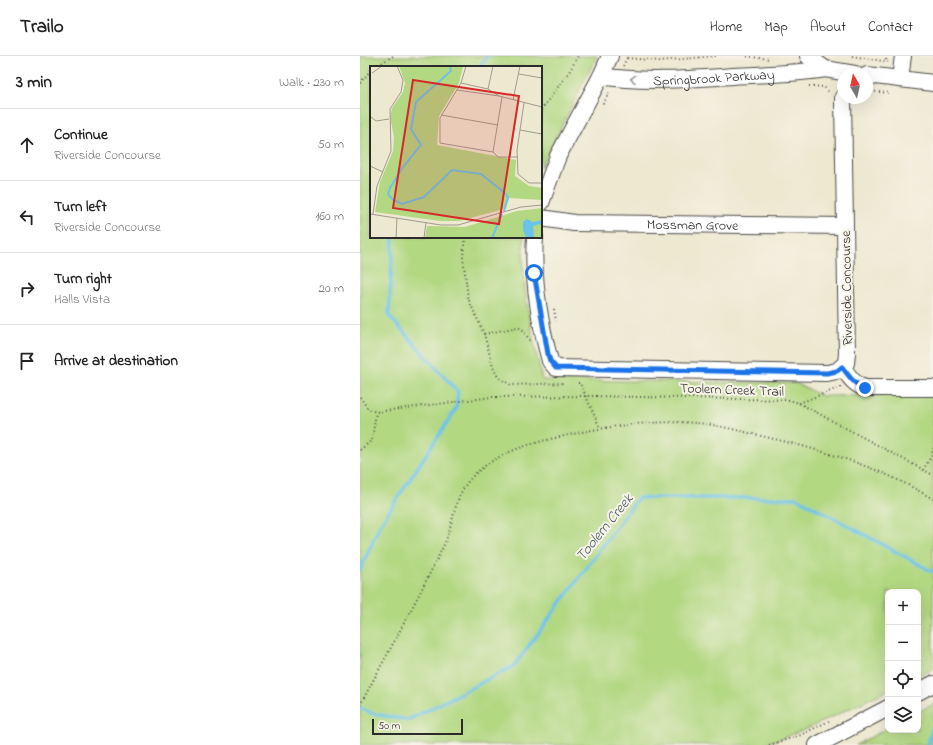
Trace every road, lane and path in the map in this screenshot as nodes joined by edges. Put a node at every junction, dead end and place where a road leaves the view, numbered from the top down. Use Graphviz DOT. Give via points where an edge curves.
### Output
graph roads {
  1 [pos="393,56"];
  2 [pos="578,56"];
  3 [pos="610,56"];
  4 [pos="622,56"];
  5 [pos="716,56"];
  6 [pos="744,56"];
  7 [pos="808,56"];
  8 [pos="887,56"];
  9 [pos="903,56"];
  10 [pos="627,57"];
  11 [pos="774,60"];
  12 [pos="886,60"];
  13 [pos="378,66"];
  14 [pos="825,69"];
  15 [pos="370,71"];
  16 [pos="837,72"];
  17 [pos="609,77"];
  18 [pos="873,77"];
  19 [pos="900,79"];
  20 [pos="360,83"];
  21 [pos="933,83"];
  22 [pos="808,86"];
  23 [pos="836,99"];
  24 [pos="542,109"];
  25 [pos="600,110"];
  26 [pos="542,200"];
  27 [pos="542,218"];
  28 [pos="845,226"];
  29 [pos="464,238"];
  30 [pos="535,238"];
  31 [pos="553,303"];
  32 [pos="557,323"];
  33 [pos="484,334"];
  34 [pos="544,339"];
  35 [pos="842,367"];
  36 [pos="852,380"];
  37 [pos="567,383"];
  38 [pos="573,383"];
  39 [pos="933,388"];
  40 [pos="584,396"];
  41 [pos="360,398"];
  42 [pos="799,403"];
  43 [pos="376,412"];
  44 [pos="600,428"];
  45 [pos="933,448"];
  46 [pos="360,450"];
  47 [pos="924,470"];
  48 [pos="933,475"];
  49 [pos="933,499"];
  50 [pos="933,684"];
  51 [pos="921,690"];
  52 [pos="360,705"];
  53 [pos="885,710"];
  54 [pos="834,719"];
  55 [pos="769,745"];
  56 [pos="818,745"];
  1 -- 13 [label="path"];
  2 -- 24 [label="path"];
  3 -- 17 [label="street"];
  4 -- 10 [label="path"];
  5 -- 10 [label="path" via="659,61"];
  6 -- 11 [label="path"];
  7 -- 14 [label="street, Springbrook Parkway"];
  8 -- 12 [label="path"];
  9 -- 19 [label="street"];
  10 -- 17 [label="path"];
  14 -- 16 [label="street, Springbrook Parkway"];
  14 -- 17 [label="street, Springbrook Parkway, one-way" via="703,78"];
  15 -- 20 [label="path"];
  17 -- 25 [label="path"];
  17 -- 26 [label="street" via="558,156"];
  18 -- 19 [label="street"];
  19 -- 21 [label="street"];
  22 -- 23 [label="path" via="824,86"];
  23 -- 28 [label="street, Riverside Concourse"];
  27 -- 28 [label="street, Mossman Grove" via="574,223"];
  28 -- 35 [label="street, Riverside Concourse" via="847,353 846,363"];
  29 -- 33 [label="path" via="462,257 468,298"];
  30 -- 34 [label="street" via="534,273"];
  31 -- 32 [label="path"];
  33 -- 34 [label="path" via="518,327 523,330 530,342"];
  33 -- 37 [label="path" via="493,367 498,376 511,384"];
  34 -- 35 [label="street" via="550,361 560,369 827,373"];
  35 -- 36 [label="street"];
  36 -- 39 [label="street" via="859,386 872,389"];
  36 -- 42 [label="path" via="839,388"];
  38 -- 40 [label="path" via="580,383"];
  40 -- 42 [label="path, Toolern Creek Trail" via="775,399"];
  40 -- 43 [label="path, Toolern Creek Trail" via="492,397"];
  40 -- 44 [label="path"];
  41 -- 43 [label="path" via="368,409"];
  42 -- 47 [label="path, Toolern Creek Trail"];
  43 -- 46 [label="path" via="372,440"];
  44 -- 49 [label="path" via="654,422 697,424 737,431 792,443 864,464"];
  44 -- 52 [label="path" via="516,448 486,464 469,480 456,503 444,545"];
  45 -- 47 [label="path"];
  47 -- 48 [label="path, Toolern Creek Trail"];
  50 -- 51 [label="street"];
  53 -- 56 [label="street"];
  54 -- 55 [label="path"];
}
